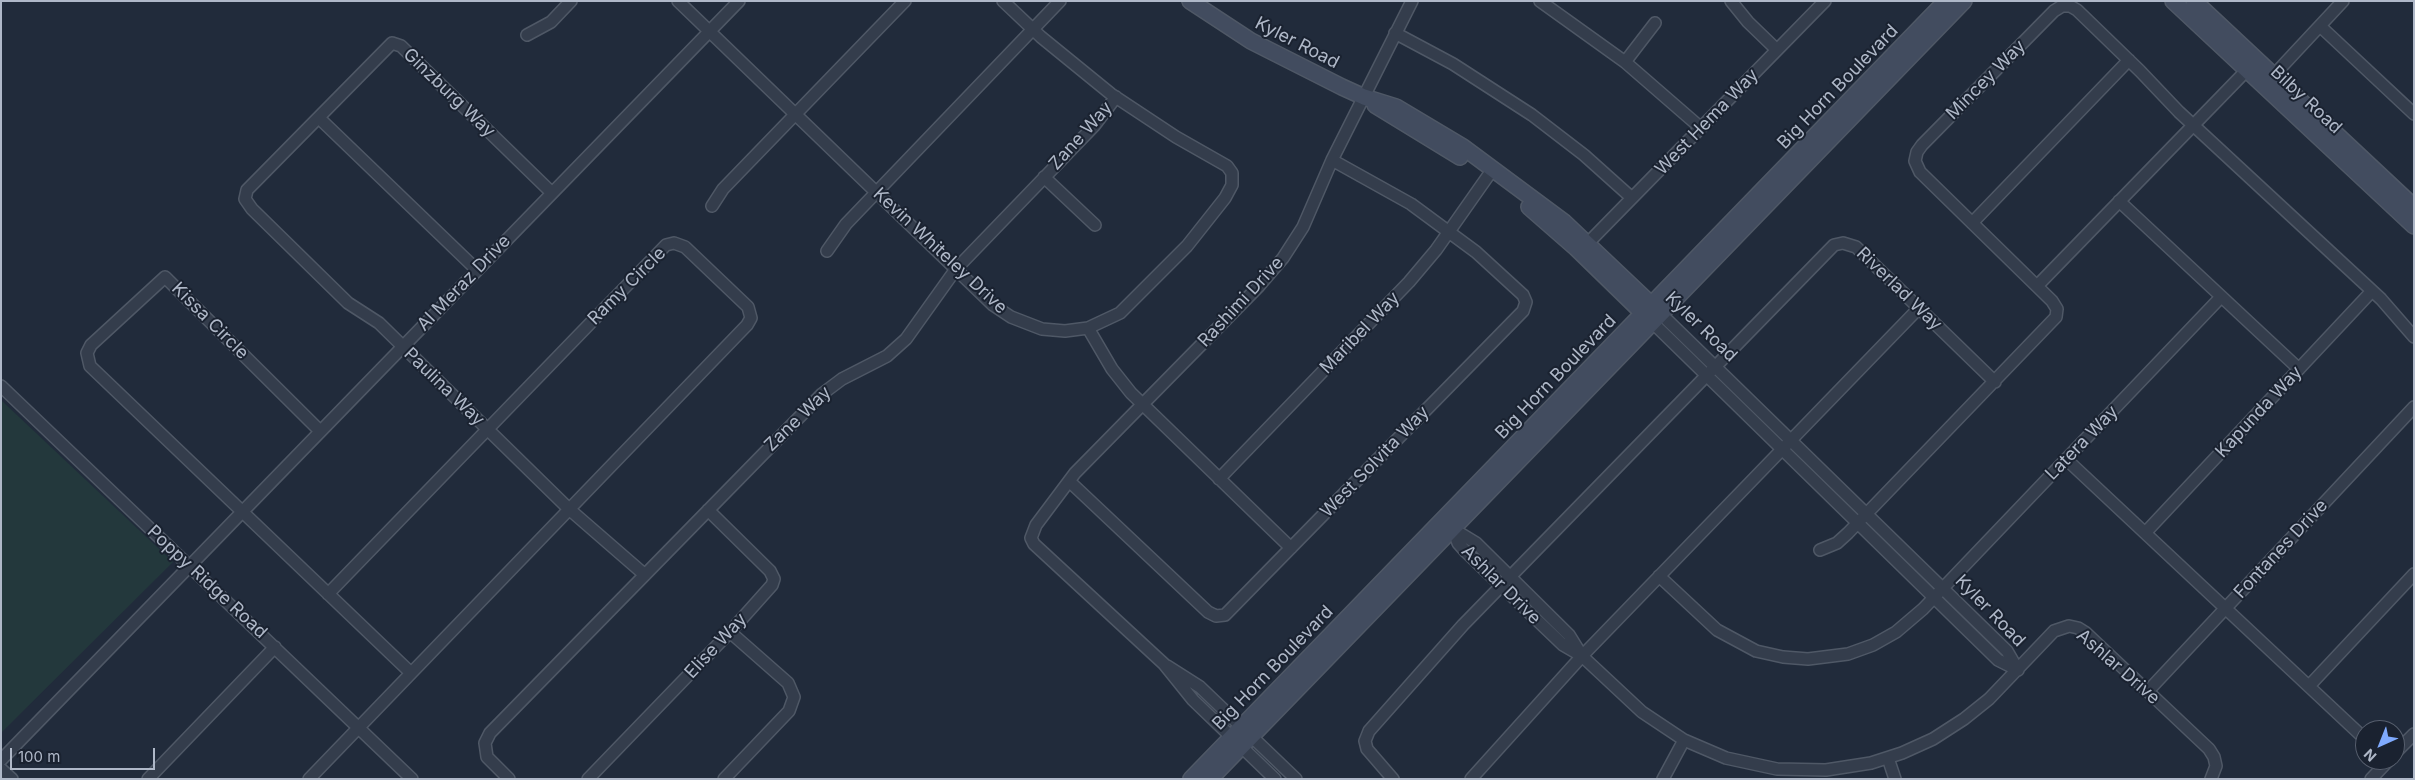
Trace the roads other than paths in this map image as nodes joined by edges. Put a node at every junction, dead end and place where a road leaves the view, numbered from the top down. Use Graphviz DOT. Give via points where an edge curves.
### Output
graph roads {
  1 [pos="571,1"];
  2 [pos="678,1"];
  3 [pos="739,1"];
  4 [pos="905,1"];
  5 [pos="1003,1"];
  6 [pos="1060,1"];
  7 [pos="1190,1"];
  8 [pos="1412,1"];
  9 [pos="1540,1"];
  10 [pos="1731,1"];
  11 [pos="1825,1"];
  12 [pos="1946,1"];
  13 [pos="1964,1"];
  14 [pos="2172,1"];
  15 [pos="2194,1"];
  16 [pos="2343,1"];
  17 [pos="1655,23"];
  18 [pos="2320,26"];
  19 [pos="1033,29"];
  20 [pos="710,32"];
  21 [pos="1395,33"];
  22 [pos="527,35"];
  23 [pos="1778,50"];
  24 [pos="2129,60"];
  25 [pos="1625,62"];
  26 [pos="2247,70"];
  27 [pos="2273,76"];
  28 [pos="1116,97"];
  29 [pos="1364,97"];
  30 [pos="795,114"];
  31 [pos="2414,114"];
  32 [pos="319,118"];
  33 [pos="2193,125"];
  34 [pos="1701,128"];
  35 [pos="1332,160"];
  36 [pos="1488,176"];
  37 [pos="1044,177"];
  38 [pos="876,192"];
  39 [pos="552,193"];
  40 [pos="1632,198"];
  41 [pos="245,199"];
  42 [pos="2119,201"];
  43 [pos="712,206"];
  44 [pos="2414,207"];
  45 [pos="1972,223"];
  46 [pos="1095,225"];
  47 [pos="2414,226"];
  48 [pos="1450,231"];
  49 [pos="1588,244"];
  50 [pos="827,252"];
  51 [pos="956,269"];
  52 [pos="478,270"];
  53 [pos="2037,286"];
  54 [pos="2372,291"];
  55 [pos="2222,297"];
  56 [pos="1918,308"];
  57 [pos="1652,314"];
  58 [pos="1088,328"];
  59 [pos="2414,338"];
  60 [pos="403,346"];
  61 [pos="2298,370"];
  62 [pos="1711,371"];
  63 [pos="1995,382"];
  64 [pos="1,386"];
  65 [pos="1142,405"];
  66 [pos="2414,407"];
  67 [pos="487,429"];
  68 [pos="320,431"];
  69 [pos="1787,445"];
  70 [pos="2066,459"];
  71 [pos="1219,479"];
  72 [pos="1069,481"];
  73 [pos="569,510"];
  74 [pos="708,510"];
  75 [pos="242,511"];
  76 [pos="1862,519"];
  77 [pos="1453,529"];
  78 [pos="2145,533"];
  79 [pos="1291,548"];
  80 [pos="1820,550"];
  81 [pos="189,566"];
  82 [pos="2414,574"];
  83 [pos="645,575"];
  84 [pos="1659,576"];
  85 [pos="1510,577"];
  86 [pos="1501,586"];
  87 [pos="1938,593"];
  88 [pos="328,594"];
  89 [pos="2225,608"];
  90 [pos="730,632"];
  91 [pos="275,647"];
  92 [pos="1582,656"];
  93 [pos="2018,670"];
  94 [pos="411,673"];
  95 [pos="2309,686"];
  96 [pos="2148,692"];
  97 [pos="359,727"];
  98 [pos="2355,730"];
  99 [pos="2414,734"];
  100 [pos="1241,737"];
  101 [pos="1684,740"];
  102 [pos="2405,743"];
  103 [pos="1888,758"];
  104 [pos="1,760"];
  105 [pos="1,769"];
  106 [pos="1785,774"];
  107 [pos="12,779"];
  108 [pos="148,779"];
  109 [pos="309,779"];
  110 [pos="412,779"];
  111 [pos="510,779"];
  112 [pos="588,779"];
  113 [pos="724,779"];
  114 [pos="1191,779"];
  115 [pos="1210,779"];
  116 [pos="1275,779"];
  117 [pos="1296,779"];
  118 [pos="1393,779"];
  119 [pos="1471,779"];
  120 [pos="1663,779"];
  121 [pos="1895,779"];
  122 [pos="2211,779"];
  1 -- 22 [label="street" via="551,22"];
  2 -- 20 [label="street, Kevin Whiteley Drive"];
  3 -- 20 [label="street, Al Meraz Drive"];
  4 -- 30 [label="street"];
  5 -- 19 [label="street"];
  6 -- 19 [label="street"];
  7 -- 29 [label="main road, Kyler Road" via="1251,41"];
  8 -- 21 [label="street, Rashimi Drive"];
  9 -- 25 [label="street"];
  10 -- 23 [label="street"];
  11 -- 23 [label="street, West Hema Way"];
  12 -- 57 [label="main road, Big Horn Boulevard"];
  13 -- 57 [label="main road, Big Horn Boulevard"];
  14 -- 26 [label="main road, Bilby Road"];
  15 -- 27 [label="main road, Bilby Road"];
  16 -- 18 [label="street"];
  17 -- 25 [label="street"];
  18 -- 27 [label="street"];
  18 -- 31 [label="street"];
  19 -- 28 [label="street"];
  19 -- 38 [label="street"];
  20 -- 30 [label="street, Kevin Whiteley Drive"];
  20 -- 39 [label="street, Al Meraz Drive"];
  21 -- 29 [label="street, Rashimi Drive"];
  21 -- 40 [label="street" via="1453,64 1532,115"];
  23 -- 34 [label="street, West Hema Way"];
  24 -- 33 [label="street, Mincey Way"];
  24 -- 45 [label="street"];
  24 -- 45 [label="street, Mincey Way" via="2077,10 2062,6 1922,145 1916,157 1920,172"];
  25 -- 34 [label="street"];
  26 -- 33 [label="street"];
  26 -- 47 [label="main road, Bilby Road"];
  27 -- 44 [label="main road, Bilby Road"];
  28 -- 37 [label="street, Zane Way" via="1097,122"];
  28 -- 58 [label="street, Kevin Whiteley Drive" via="1227,166 1233,177 1220,205 1188,246 1125,310"];
  29 -- 35 [label="street, Rashimi Drive"];
  29 -- 36 [label="main road, Kyler Road"];
  29 -- 49 [label="main road, Kyler Road" via="1396,106 1463,147 1520,187"];
  30 -- 38 [label="street, Kevin Whiteley Drive"];
  30 -- 43 [label="street" via="723,189"];
  32 -- 39 [label="street, Ginzburg Way" via="392,43 398,44"];
  32 -- 41 [label="street, Ginzburg Way" via="247,190"];
  32 -- 52 [label="street"];
  33 -- 42 [label="street"];
  33 -- 54 [label="street, Mincey Way"];
  34 -- 40 [label="street, West Hema Way"];
  35 -- 48 [label="street" via="1389,190"];
  35 -- 65 [label="street, Rashimi Drive" via="1303,227 1283,258"];
  36 -- 48 [label="street, Maribel Way"];
  36 -- 57 [label="main road, Kyler Road"];
  37 -- 46 [label="street"];
  37 -- 51 [label="street, Zane Way"];
  38 -- 50 [label="street" via="846,224"];
  38 -- 51 [label="street, Kevin Whiteley Drive"];
  39 -- 52 [label="street, Al Meraz Drive"];
  40 -- 49 [label="street, West Hema Way"];
  41 -- 60 [label="street, Paulina Way" via="348,303 380,323"];
  42 -- 53 [label="street"];
  42 -- 55 [label="street"];
  45 -- 53 [label="street, Mincey Way"];
  48 -- 71 [label="street, Maribel Way" via="1396,295"];
  48 -- 79 [label="street, West Solvita Way" via="1521,292 1525,298 1523,311"];
  49 -- 57 [label="main road, Kyler Road"];
  51 -- 58 [label="street, Kevin Whiteley Drive" via="993,305 1021,322 1053,330"];
  51 -- 74 [label="street, Zane Way" via="906,339 887,356 842,379 822,394"];
  52 -- 60 [label="street, Al Meraz Drive"];
  53 -- 63 [label="street, Mincey Way" via="2055,304 2056,317"];
  54 -- 59 [label="street, Mincey Way"];
  54 -- 61 [label="street, Kapunda Way"];
  55 -- 61 [label="street"];
  55 -- 70 [label="street, Latera Way"];
  56 -- 62 [label="street, Riverlad Way" via="1856,247 1838,243"];
  56 -- 63 [label="street, Riverlad Way"];
  56 -- 69 [label="street"];
  57 -- 62 [label="street, Kyler Road"];
  57 -- 77 [label="main road, Big Horn Boulevard"];
  57 -- 100 [label="main road, Big Horn Boulevard"];
  58 -- 65 [label="street" via="1112,369"];
  60 -- 67 [label="street, Paulina Way"];
  60 -- 68 [label="street, Al Meraz Drive"];
  61 -- 78 [label="street, Kapunda Way"];
  62 -- 69 [label="street, Kyler Road"];
  62 -- 85 [label="street"];
  63 -- 76 [label="street, Mincey Way"];
  64 -- 81 [label="street, Poppy Ridge Road"];
  65 -- 71 [label="street"];
  65 -- 72 [label="street, Rashimi Drive"];
  66 -- 89 [label="street, Fontanes Drive"];
  67 -- 73 [label="street, Paulina Way"];
  67 -- 73 [label="street, Ramy Circle" via="666,245 685,246 748,307 751,318 747,325"];
  67 -- 88 [label="street, Ramy Circle"];
  68 -- 75 [label="street, Al Meraz Drive"];
  68 -- 75 [label="street, Kissa Circle" via="165,277 91,345 87,357 90,366"];
  69 -- 76 [label="street, Kyler Road"];
  69 -- 84 [label="street"];
  70 -- 78 [label="street"];
  70 -- 87 [label="street, Latera Way"];
  71 -- 79 [label="street"];
  72 -- 79 [label="street, West Solvita Way" via="1208,612 1221,616 1231,610"];
  72 -- 100 [label="street, Rashimi Drive" via="1036,525 1031,538 1034,544 1164,664 1200,687"];
  73 -- 83 [label="street, Paulina Way"];
  73 -- 94 [label="street, Ramy Circle"];
  74 -- 83 [label="street, Zane Way"];
  74 -- 90 [label="street, Elise Way" via="770,571 774,579 770,588"];
  75 -- 81 [label="street, Al Meraz Drive"];
  75 -- 88 [label="street"];
  76 -- 80 [label="street, Mincey Way" via="1837,542"];
  76 -- 87 [label="street, Kyler Road"];
  77 -- 85 [label="street, Ashlar Drive" via="1471,538"];
  77 -- 86 [label="street, Ashlar Drive" via="1462,548"];
  77 -- 100 [label="main road, Big Horn Boulevard"];
  78 -- 89 [label="street"];
  81 -- 91 [label="street, Poppy Ridge Road"];
  81 -- 104 [label="street, Al Meraz Drive"];
  82 -- 95 [label="street"];
  83 -- 111 [label="street, Zane Way" via="490,733 485,749 490,761"];
  84 -- 87 [label="street, Latera Way" via="1705,621 1729,638 1756,651 1796,659 1835,657 1873,645 1905,625"];
  84 -- 92 [label="street"];
  85 -- 86 [label="street"];
  85 -- 92 [label="street, Ashlar Drive" via="1569,635"];
  86 -- 92 [label="street, Ashlar Drive" via="1563,645"];
  86 -- 118 [label="street" via="1367,734 1367,749"];
  87 -- 93 [label="street, Kyler Road" via="1998,660"];
  88 -- 94 [label="street"];
  89 -- 95 [label="street"];
  89 -- 96 [label="street, Fontanes Drive"];
  90 -- 112 [label="street, Elise Way"];
  90 -- 113 [label="street" via="788,683 794,697 789,711"];
  91 -- 97 [label="street, Poppy Ridge Road"];
  91 -- 108 [label="street"];
  92 -- 101 [label="street, Ashlar Drive" via="1642,712"];
  92 -- 119 [label="street"];
  93 -- 96 [label="street, Ashlar Drive" via="2054,631 2074,627 2086,633"];
  93 -- 103 [label="street, Ashlar Drive" via="1964,719 1933,739"];
  94 -- 97 [label="street, Ramy Circle"];
  95 -- 98 [label="street"];
  96 -- 122 [label="street, Ashlar Drive" via="2212,752 2216,766"];
  97 -- 109 [label="street, Ramy Circle"];
  97 -- 110 [label="street, Poppy Ridge Road"];
  99 -- 102 [label="street"];
  100 -- 114 [label="main road, Big Horn Boulevard"];
  100 -- 115 [label="main road, Big Horn Boulevard"];
  100 -- 116 [label="street"];
  100 -- 117 [label="street"];
  101 -- 106 [label="street, Ashlar Drive" via="1726,758"];
  101 -- 120 [label="street"];
  103 -- 106 [label="street, Ashlar Drive" via="1841,768"];
  103 -- 121 [label="street"];
  105 -- 107 [label="street"];
}
